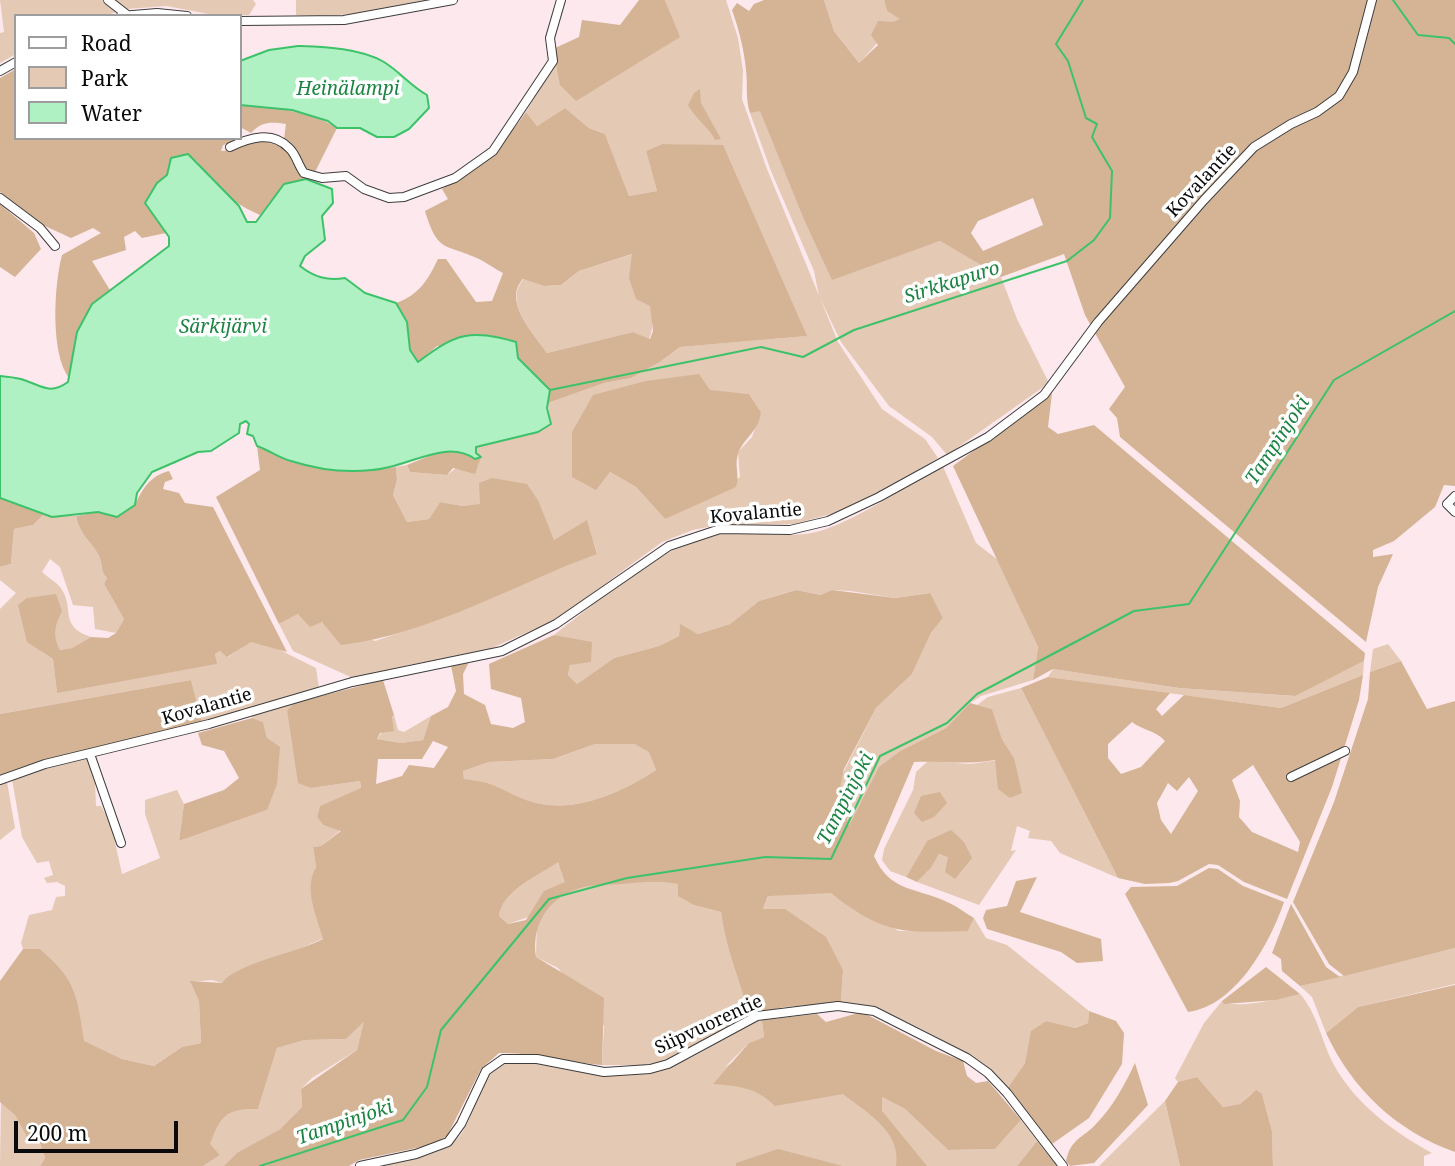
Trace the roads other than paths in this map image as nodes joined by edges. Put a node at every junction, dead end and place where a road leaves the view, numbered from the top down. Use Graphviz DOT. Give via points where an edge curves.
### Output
graph roads {
  1 [pos="108,0"];
  2 [pos="453,0"];
  3 [pos="561,0"];
  4 [pos="1372,0"];
  5 [pos="122,14"];
  6 [pos="242,21"];
  7 [pos="230,147"];
  8 [pos="0,198"];
  9 [pos="55,246"];
  10 [pos="1455,496"];
  11 [pos="1455,512"];
  12 [pos="1345,751"];
  13 [pos="90,754"];
  14 [pos="1291,777"];
  15 [pos="0,780"];
  16 [pos="121,843"];
  17 [pos="360,1166"];
  18 [pos="1063,1166"];
  1 -- 5 [label="street"];
  2 -- 6 [label="street" via="344,20"];
  3 -- 7 [label="street" via="550,38 553,61 493,151 455,178 389,198 346,176 322,178 304,173 289,147 275,140 249,137"];
  4 -- 13 [label="street, Kovalantie" via="1353,72 1339,96 1254,148 1098,322 1044,395 988,437 828,521 790,530 720,529 669,546 556,624 502,651 352,682"];
  8 -- 9 [label="street" via="40,228"];
  10 -- 11 [label="street" via="1447,504"];
  12 -- 14 [label="street"];
  13 -- 15 [label="street, Kovalantie"];
  13 -- 16 [label="street"];
  17 -- 18 [label="street, Siipvuorentie" via="448,1142 486,1071 503,1059 537,1059 604,1072 650,1069 758,1016 838,1006 874,1011 967,1058 1007,1093"];
}
